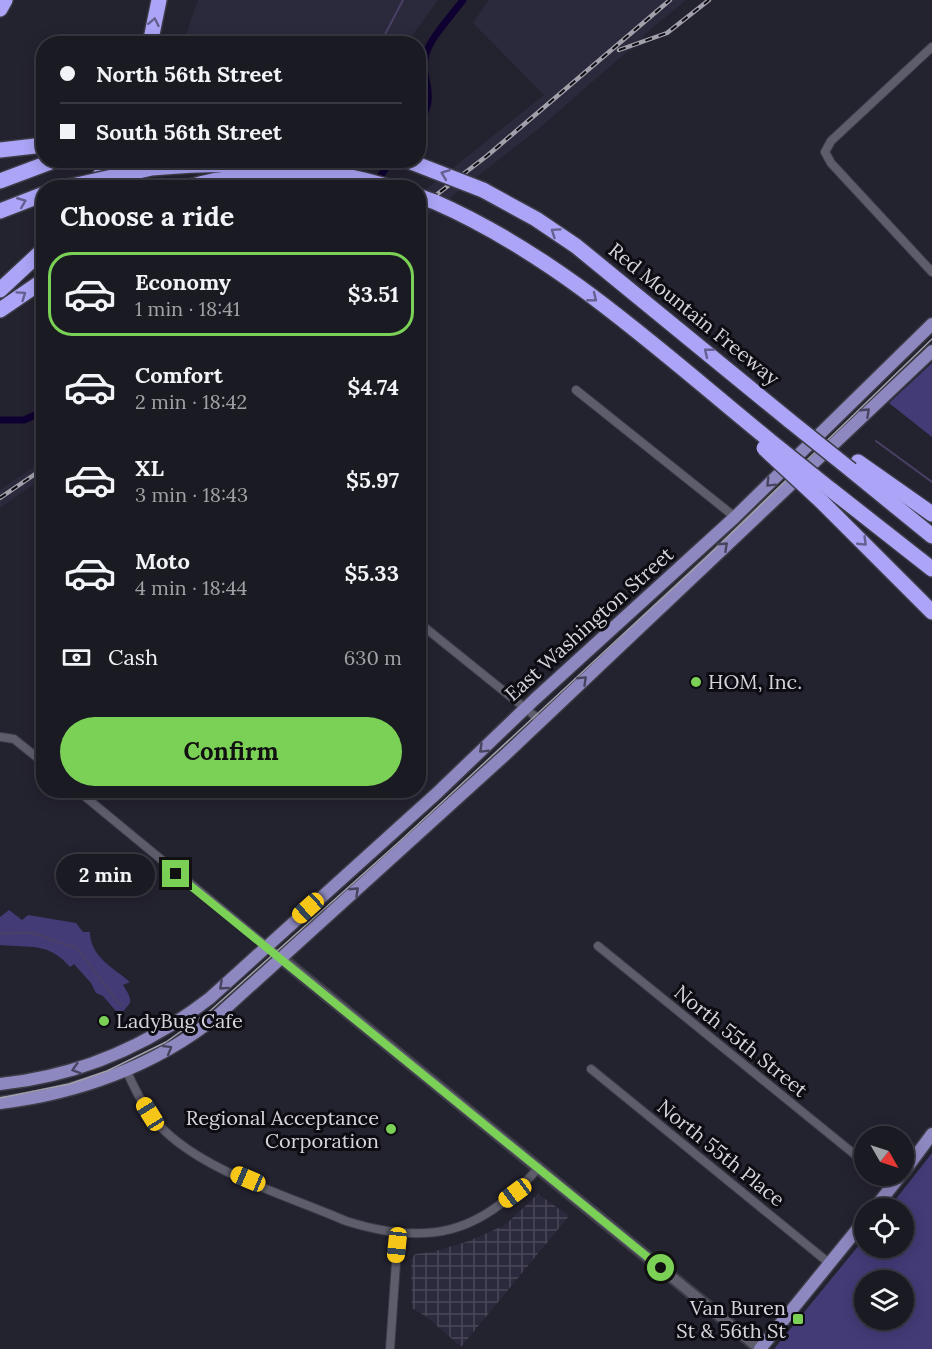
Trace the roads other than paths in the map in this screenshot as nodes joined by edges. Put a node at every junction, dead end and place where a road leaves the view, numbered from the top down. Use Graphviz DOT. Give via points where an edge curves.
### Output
graph roads {
  1 [pos="5,0"];
  2 [pos="159,0"];
  3 [pos="0,9"];
  4 [pos="152,36"];
  5 [pos="932,47"];
  6 [pos="36,146"];
  7 [pos="0,150"];
  8 [pos="36,168"];
  9 [pos="152,168"];
  10 [pos="301,168"];
  11 [pos="426,168"];
  12 [pos="336,178"];
  13 [pos="99,180"];
  14 [pos="218,180"];
  15 [pos="341,180"];
  16 [pos="347,180"];
  17 [pos="0,181"];
  18 [pos="36,197"];
  19 [pos="426,199"];
  20 [pos="0,211"];
  21 [pos="36,247"];
  22 [pos="36,256"];
  23 [pos="932,272"];
  24 [pos="0,276"];
  25 [pos="36,285"];
  26 [pos="0,290"];
  27 [pos="0,310"];
  28 [pos="932,324"];
  29 [pos="932,351"];
  30 [pos="576,390"];
  31 [pos="854,466"];
  32 [pos="826,495"];
  33 [pos="932,514"];
  34 [pos="735,517"];
  35 [pos="932,536"];
  36 [pos="932,569"];
  37 [pos="932,612"];
  38 [pos="426,629"];
  39 [pos="525,709"];
  40 [pos="541,721"];
  41 [pos="1,737"];
  42 [pos="36,756"];
  43 [pos="87,798"];
  44 [pos="598,946"];
  45 [pos="273,952"];
  46 [pos="591,1069"];
  47 [pos="126,1070"];
  48 [pos="0,1084"];
  49 [pos="0,1103"];
  50 [pos="932,1134"];
  51 [pos="854,1154"];
  52 [pos="914,1158"];
  53 [pos="539,1167"];
  54 [pos="893,1186"];
  55 [pos="883,1198"];
  56 [pos="854,1233"];
  57 [pos="398,1234"];
  58 [pos="829,1263"];
  59 [pos="390,1349"];
  60 [pos="760,1349"];
  1 -- 3 [label="highway"];
  4 -- 2 [label="highway, one-way"];
  5 -- 23 [label="street" via="831,141 825,152"];
  6 -- 7 [label="highway"];
  8 -- 17 [label="highway"];
  9 -- 13 [label="highway, bridge"];
  10 -- 12 [label="highway, bridge"];
  31 -- 11 [label="highway, Red Mountain Freeway, one-way, bridge" via="571,243 483,190"];
  12 -- 14 [label="highway" via="246,176"];
  12 -- 15 [label="highway"];
  12 -- 16 [label="highway"];
  20 -- 18 [label="highway, one-way"];
  19 -- 32 [label="highway, one-way, bridge" via="500,234 551,265 706,389"];
  21 -- 24 [label="highway"];
  22 -- 26 [label="highway"];
  27 -- 25 [label="highway, one-way"];
  28 -- 34 [label="main road, East Washington Street, one-way"];
  40 -- 29 [label="main road, East Washington Street, one-way"];
  30 -- 34 [label="street"];
  31 -- 33 [label="highway"];
  31 -- 35 [label="highway, Red Mountain Freeway"];
  32 -- 36 [label="highway"];
  32 -- 37 [label="highway, one-way"];
  34 -- 39 [label="main road, East Washington Street"];
  38 -- 39 [label="street"];
  39 -- 40 [label="street"];
  39 -- 45 [label="main road, East Washington Street, one-way"];
  45 -- 40 [label="main road, East Washington Street, one-way"];
  41 -- 42 [label="street" via="15,739"];
  43 -- 45 [label="street"];
  44 -- 51 [label="street, North 55th Street"];
  47 -- 45 [label="main road, one-way" via="159,1055 207,1024"];
  45 -- 48 [label="main road, one-way" via="147,1040 91,1065 44,1078"];
  45 -- 53 [label="street"];
  46 -- 58 [label="street, North 55th Place"];
  47 -- 49 [label="main road" via="65,1091"];
  47 -- 57 [label="street" via="154,1120 197,1156 346,1221"];
  50 -- 52 [label="main road"];
  53 -- 57 [label="street" via="515,1193 466,1223 426,1234"];
  53 -- 60 [label="street"];
  54 -- 55 [label="main road"];
  56 -- 58 [label="main road"];
  57 -- 59 [label="street"];
  58 -- 60 [label="main road"];
}
